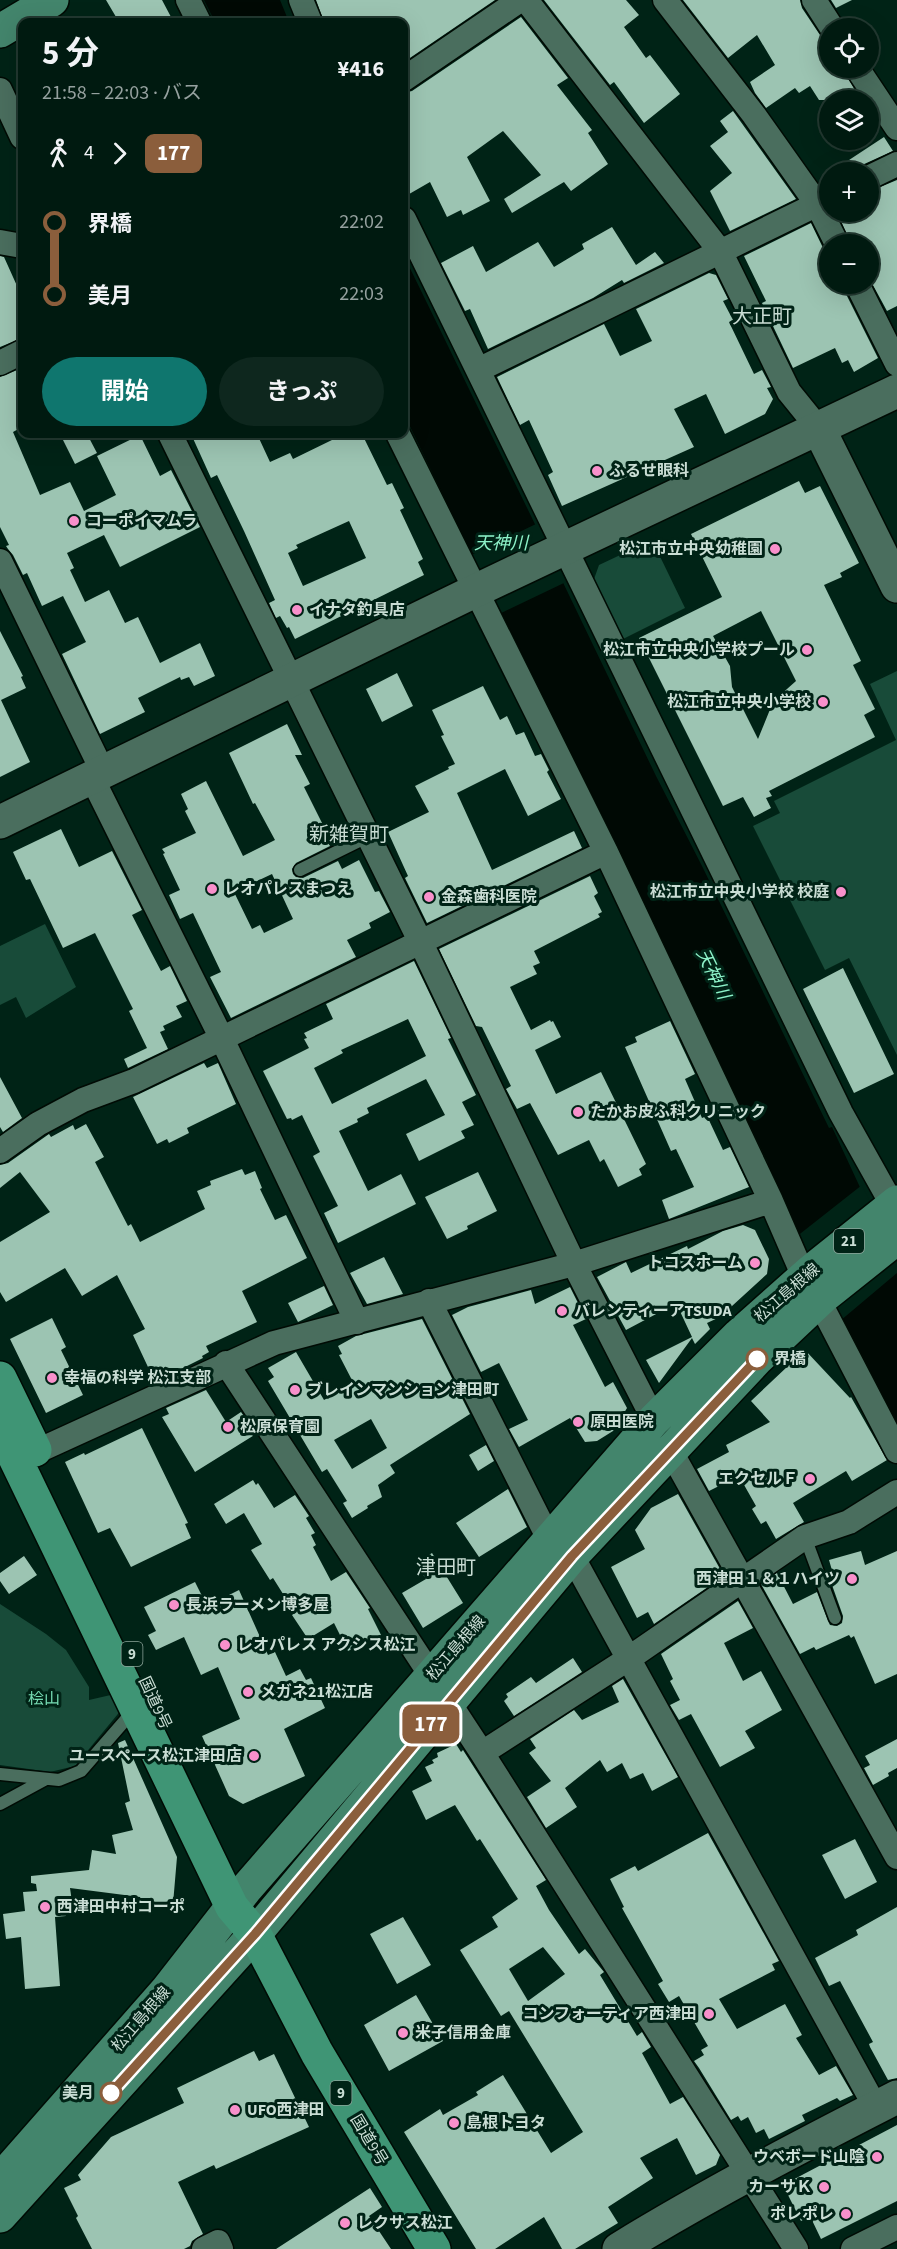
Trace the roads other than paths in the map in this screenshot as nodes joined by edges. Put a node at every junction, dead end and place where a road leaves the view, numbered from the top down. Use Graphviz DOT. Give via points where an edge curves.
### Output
graph roads {
  1 [pos="52,0"];
  2 [pos="188,0"];
  3 [pos="301,0"];
  4 [pos="520,0"];
  5 [pos="526,0"];
  6 [pos="665,0"];
  7 [pos="814,0"];
  8 [pos="23,18"];
  9 [pos="197,18"];
  10 [pos="308,18"];
  11 [pos="826,18"];
  12 [pos="18,21"];
  13 [pos="0,32"];
  14 [pos="408,76"];
  15 [pos="864,78"];
  16 [pos="0,90"];
  17 [pos="18,128"];
  18 [pos="897,128"];
  19 [pos="897,164"];
  20 [pos="879,173"];
  21 [pos="819,196"];
  22 [pos="819,203"];
  23 [pos="408,227"];
  24 [pos="0,242"];
  25 [pos="18,245"];
  26 [pos="720,251"];
  27 [pos="862,294"];
  28 [pos="18,354"];
  29 [pos="0,363"];
  30 [pos="897,364"];
  31 [pos="478,370"];
  32 [pos="897,391"];
  33 [pos="819,429"];
  34 [pos="172,438"];
  35 [pos="400,438"];
  36 [pos="563,549"];
  37 [pos="0,561"];
  38 [pos="897,586"];
  39 [pos="476,591"];
  40 [pos="292,682"];
  41 [pos="98,775"];
  42 [pos="0,822"];
  43 [pos="369,836"];
  44 [pos="606,852"];
  45 [pos="300,870"];
  46 [pos="422,943"];
  47 [pos="222,1039"];
  48 [pos="0,1151"];
  49 [pos="771,1201"];
  50 [pos="893,1214"];
  51 [pos="574,1264"];
  52 [pos="814,1286"];
  53 [pos="429,1301"];
  54 [pos="357,1322"];
  55 [pos="226,1363"];
  56 [pos="0,1378"];
  57 [pos="654,1420"];
  58 [pos="0,1427"];
  59 [pos="670,1450"];
  60 [pos="897,1451"];
  61 [pos="26,1456"];
  62 [pos="897,1492"];
  63 [pos="805,1537"];
  64 [pos="561,1548"];
  65 [pos="743,1578"];
  66 [pos="835,1618"];
  67 [pos="628,1659"];
  68 [pos="439,1690"];
  69 [pos="138,1711"];
  70 [pos="482,1753"];
  71 [pos="0,1774"];
  72 [pos="46,1779"];
  73 [pos="0,1804"];
  74 [pos="897,1857"];
  75 [pos="238,1899"];
  76 [pos="255,1934"];
  77 [pos="886,2103"];
  78 [pos="749,2174"];
  79 [pos="0,2180"];
  80 [pos="0,2217"];
  81 [pos="897,2227"];
  82 [pos="204,2249"];
  83 [pos="221,2249"];
  84 [pos="434,2249"];
  85 [pos="619,2249"];
  86 [pos="796,2249"];
  87 [pos="854,2249"];
  1 -- 8 [label="main road"];
  2 -- 9 [label="street"];
  3 -- 10 [label="street"];
  4 -- 14 [label="street"];
  5 -- 26 [label="street"];
  6 -- 21 [label="street"];
  7 -- 11 [label="street"];
  12 -- 13 [label="main road"];
  15 -- 18 [label="street"];
  16 -- 17 [label="street"];
  19 -- 20 [label="street"];
  22 -- 26 [label="street"];
  23 -- 31 [label="street"];
  24 -- 25 [label="street"];
  26 -- 31 [label="street"];
  26 -- 33 [label="street" via="789,392"];
  27 -- 30 [label="street"];
  28 -- 29 [label="street"];
  31 -- 36 [label="street"];
  32 -- 33 [label="street"];
  33 -- 36 [label="street"];
  33 -- 38 [label="street"];
  34 -- 40 [label="street"];
  35 -- 39 [label="street"];
  36 -- 39 [label="street"];
  36 -- 50 [label="street"];
  37 -- 41 [label="street"];
  39 -- 40 [label="street"];
  39 -- 44 [label="street"];
  40 -- 41 [label="street"];
  40 -- 43 [label="street"];
  41 -- 42 [label="street"];
  41 -- 47 [label="street"];
  43 -- 45 [label="lane"];
  43 -- 46 [label="street"];
  44 -- 46 [label="street"];
  44 -- 49 [label="street"];
  46 -- 47 [label="street"];
  46 -- 51 [label="street"];
  47 -- 48 [label="street" via="134,1081 83,1100 38,1124"];
  47 -- 54 [label="street"];
  49 -- 51 [label="street"];
  49 -- 52 [label="street"];
  50 -- 52 [label="main road, 松江島根線 / 21"];
  51 -- 53 [label="street"];
  51 -- 57 [label="street"];
  52 -- 57 [label="main road, 松江島根線 / 21" via="739,1335"];
  52 -- 59 [label="main road, 松江島根線 / 21" via="757,1359"];
  52 -- 60 [label="street"];
  53 -- 54 [label="street"];
  53 -- 64 [label="street"];
  54 -- 55 [label="street" via="274,1343"];
  55 -- 61 [label="street"];
  55 -- 68 [label="street"];
  56 -- 61 [label="highway, 国道9号 / 9"];
  57 -- 64 [label="main road, 松江島根線 / 21"];
  58 -- 61 [label="highway, 国道9号 / 9"];
  59 -- 64 [label="main road, 松江島根線 / 21"];
  59 -- 65 [label="street"];
  61 -- 69 [label="highway, 国道9号 / 9"];
  61 -- 75 [label="highway, 国道9号 / 9"];
  62 -- 63 [label="street" via="849,1522"];
  63 -- 65 [label="street"];
  63 -- 66 [label="lane"];
  64 -- 67 [label="street"];
  64 -- 68 [label="main road, 松江島根線 / 21"];
  65 -- 67 [label="street"];
  65 -- 74 [label="street"];
  67 -- 70 [label="street"];
  67 -- 77 [label="street"];
  68 -- 70 [label="street"];
  68 -- 75 [label="main road, 松江島根線 / 21"];
  68 -- 76 [label="main road, 松江島根線 / 21"];
  69 -- 72 [label="lane" via="128,1717 81,1771 59,1780"];
  69 -- 75 [label="highway, 国道9号 / 9"];
  70 -- 78 [label="street"];
  71 -- 72 [label="lane"];
  72 -- 73 [label="lane"];
  75 -- 76 [label="highway, 国道9号 / 9"];
  75 -- 79 [label="main road, 松江島根線 / 21" via="167,1990"];
  76 -- 80 [label="main road, 松江島根線 / 21"];
  76 -- 84 [label="highway, 国道9号 / 9" via="316,2053"];
  77 -- 78 [label="street"];
  78 -- 85 [label="street"];
  78 -- 86 [label="street"];
  81 -- 87 [label="street"];
  82 -- 83 [label="street" via="218,2242"];
}
